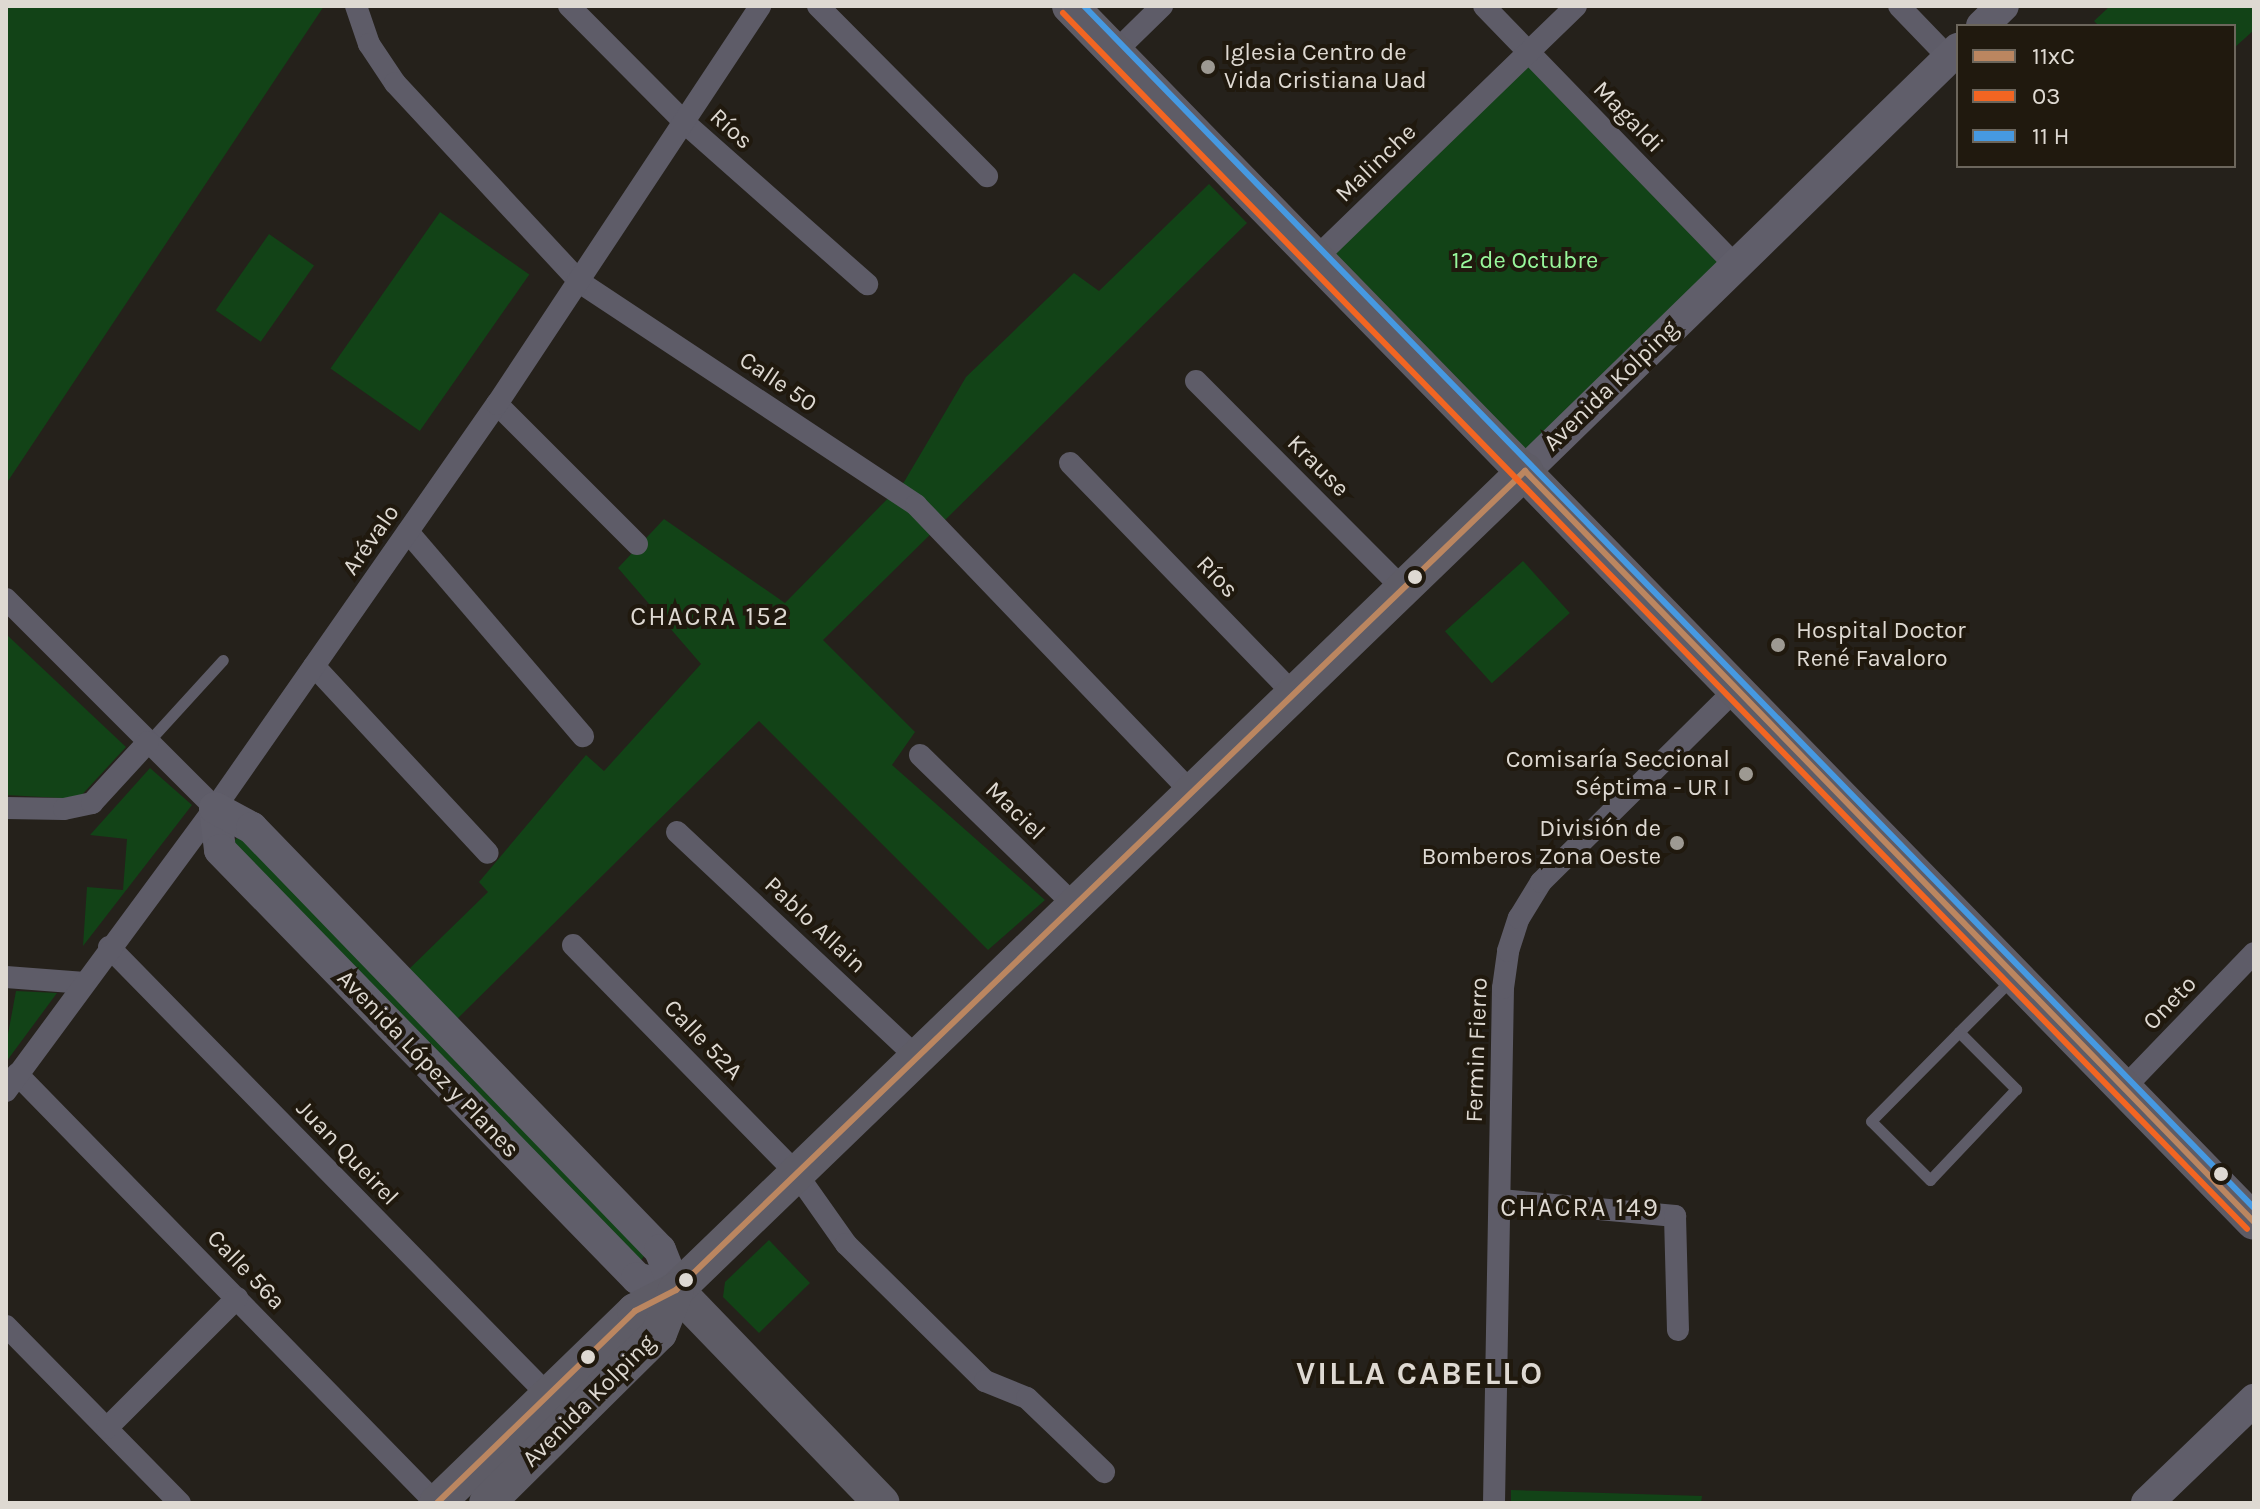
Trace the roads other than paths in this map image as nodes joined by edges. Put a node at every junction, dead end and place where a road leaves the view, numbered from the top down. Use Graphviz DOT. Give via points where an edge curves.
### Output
graph roads {
  1 [pos="356,6"];
  2 [pos="569,6"];
  3 [pos="760,6"];
  4 [pos="818,6"];
  5 [pos="1070,6"];
  6 [pos="1162,6"];
  7 [pos="1484,6"];
  8 [pos="1576,6"];
  9 [pos="1899,6"];
  10 [pos="2003,6"];
  11 [pos="1984,24"];
  12 [pos="1115,52"];
  13 [pos="1529,52"];
  14 [pos="1954,54"];
  15 [pos="686,124"];
  16 [pos="987,176"];
  17 [pos="1316,258"];
  18 [pos="1735,265"];
  19 [pos="581,283"];
  20 [pos="867,284"];
  21 [pos="1196,381"];
  22 [pos="497,404"];
  23 [pos="1070,463"];
  24 [pos="1525,471"];
  25 [pos="408,532"];
  26 [pos="637,544"];
  27 [pos="1402,588"];
  28 [pos="6,599"];
  29 [pos="223,660"];
  30 [pos="314,666"];
  31 [pos="1736,689"];
  32 [pos="1293,693"];
  33 [pos="583,736"];
  34 [pos="148,742"];
  35 [pos="920,755"];
  36 [pos="1191,792"];
  37 [pos="6,808"];
  38 [pos="215,808"];
  39 [pos="677,832"];
  40 [pos="488,853"];
  41 [pos="1074,905"];
  42 [pos="573,945"];
  43 [pos="109,947"];
  44 [pos="2254,953"];
  45 [pos="2015,976"];
  46 [pos="6,977"];
  47 [pos="85,983"];
  48 [pos="1959,1032"];
  49 [pos="917,1057"];
  50 [pos="12,1082"];
  51 [pos="2124,1088"];
  52 [pos="796,1173"];
  53 [pos="1500,1200"];
  54 [pos="2254,1222"];
  55 [pos="676,1290"];
  56 [pos="237,1298"];
  57 [pos="6,1326"];
  58 [pos="1678,1330"];
  59 [pos="548,1395"];
  60 [pos="2254,1400"];
  61 [pos="107,1428"];
  62 [pos="1104,1472"];
  63 [pos="180,1503"];
  64 [pos="436,1503"];
  65 [pos="487,1503"];
  66 [pos="882,1503"];
  67 [pos="1494,1503"];
  68 [pos="2147,1503"];
  1 -- 19 [label="street, Calle 50" via="369,44 395,83"];
  2 -- 15 [label="street, Ríos"];
  3 -- 15 [label="street, Arévalo"];
  4 -- 16 [label="street"];
  5 -- 12 [label="main road"];
  6 -- 12 [label="street"];
  7 -- 13 [label="street, Magaldi"];
  8 -- 13 [label="street, Malinche"];
  9 -- 14 [label="street"];
  10 -- 11 [label="main road"];
  12 -- 17 [label="main road"];
  13 -- 17 [label="street, Malinche"];
  13 -- 18 [label="street, Magaldi"];
  14 -- 18 [label="main road, Avenida Kolping"];
  15 -- 19 [label="street, Arévalo"];
  15 -- 20 [label="street, Ríos"];
  17 -- 24 [label="main road"];
  18 -- 24 [label="main road, Avenida Kolping"];
  19 -- 22 [label="street, Arévalo"];
  19 -- 36 [label="street, Calle 50" via="916,505"];
  21 -- 27 [label="street, Krause"];
  22 -- 25 [label="street, Arévalo"];
  22 -- 26 [label="street"];
  23 -- 32 [label="street, Ríos"];
  24 -- 27 [label="main road, Avenida Kolping"];
  24 -- 31 [label="main road"];
  25 -- 30 [label="street, Arévalo"];
  25 -- 33 [label="street"];
  27 -- 32 [label="main road, Avenida Kolping"];
  28 -- 34 [label="street"];
  29 -- 34 [label="lane"];
  30 -- 38 [label="street, Arévalo"];
  30 -- 40 [label="street"];
  31 -- 45 [label="main road"];
  31 -- 53 [label="street, Fermin Fierro" via="1570,850 1519,918 1503,988"];
  32 -- 36 [label="main road, Avenida Kolping"];
  34 -- 37 [label="street" via="92,803 64,809"];
  34 -- 38 [label="street"];
  35 -- 41 [label="street, Maciel"];
  36 -- 41 [label="main road, Avenida Kolping"];
  38 -- 43 [label="street, Arévalo"];
  38 -- 55 [label="main road, Avenida López y Planes" via="220,850 637,1278"];
  39 -- 49 [label="street, Pablo Allain"];
  41 -- 49 [label="main road, Avenida Kolping"];
  42 -- 52 [label="street, Calle 52A"];
  43 -- 47 [label="street, Arévalo"];
  43 -- 59 [label="street, Juan Queirel"];
  44 -- 51 [label="street, Oneto"];
  45 -- 48 [label="lane"];
  45 -- 51 [label="main road"];
  46 -- 47 [label="street"];
  47 -- 50 [label="street, Arévalo"];
  48 -- 48 [label="lane" via="1871,1121 1930,1180 2016,1089"];
  49 -- 52 [label="main road, Avenida Kolping"];
  50 -- 56 [label="street, Calle 56a"];
  51 -- 54 [label="main road"];
  52 -- 55 [label="main road, Avenida Kolping"];
  52 -- 62 [label="street, Calle 52A" via="846,1244 985,1381 1027,1398"];
  53 -- 58 [label="street" via="1675,1216"];
  53 -- 67 [label="street, Fermin Fierro"];
  55 -- 59 [label="main road, Avenida Kolping" via="635,1311"];
  55 -- 65 [label="main road, Avenida Kolping" via="659,1333"];
  55 -- 66 [label="main road, Avenida López y Planes"];
  56 -- 61 [label="street"];
  56 -- 64 [label="street, Calle 56a"];
  57 -- 61 [label="street"];
  59 -- 64 [label="main road, Avenida Kolping"];
  60 -- 68 [label="main road"];
  61 -- 63 [label="street"];
}
